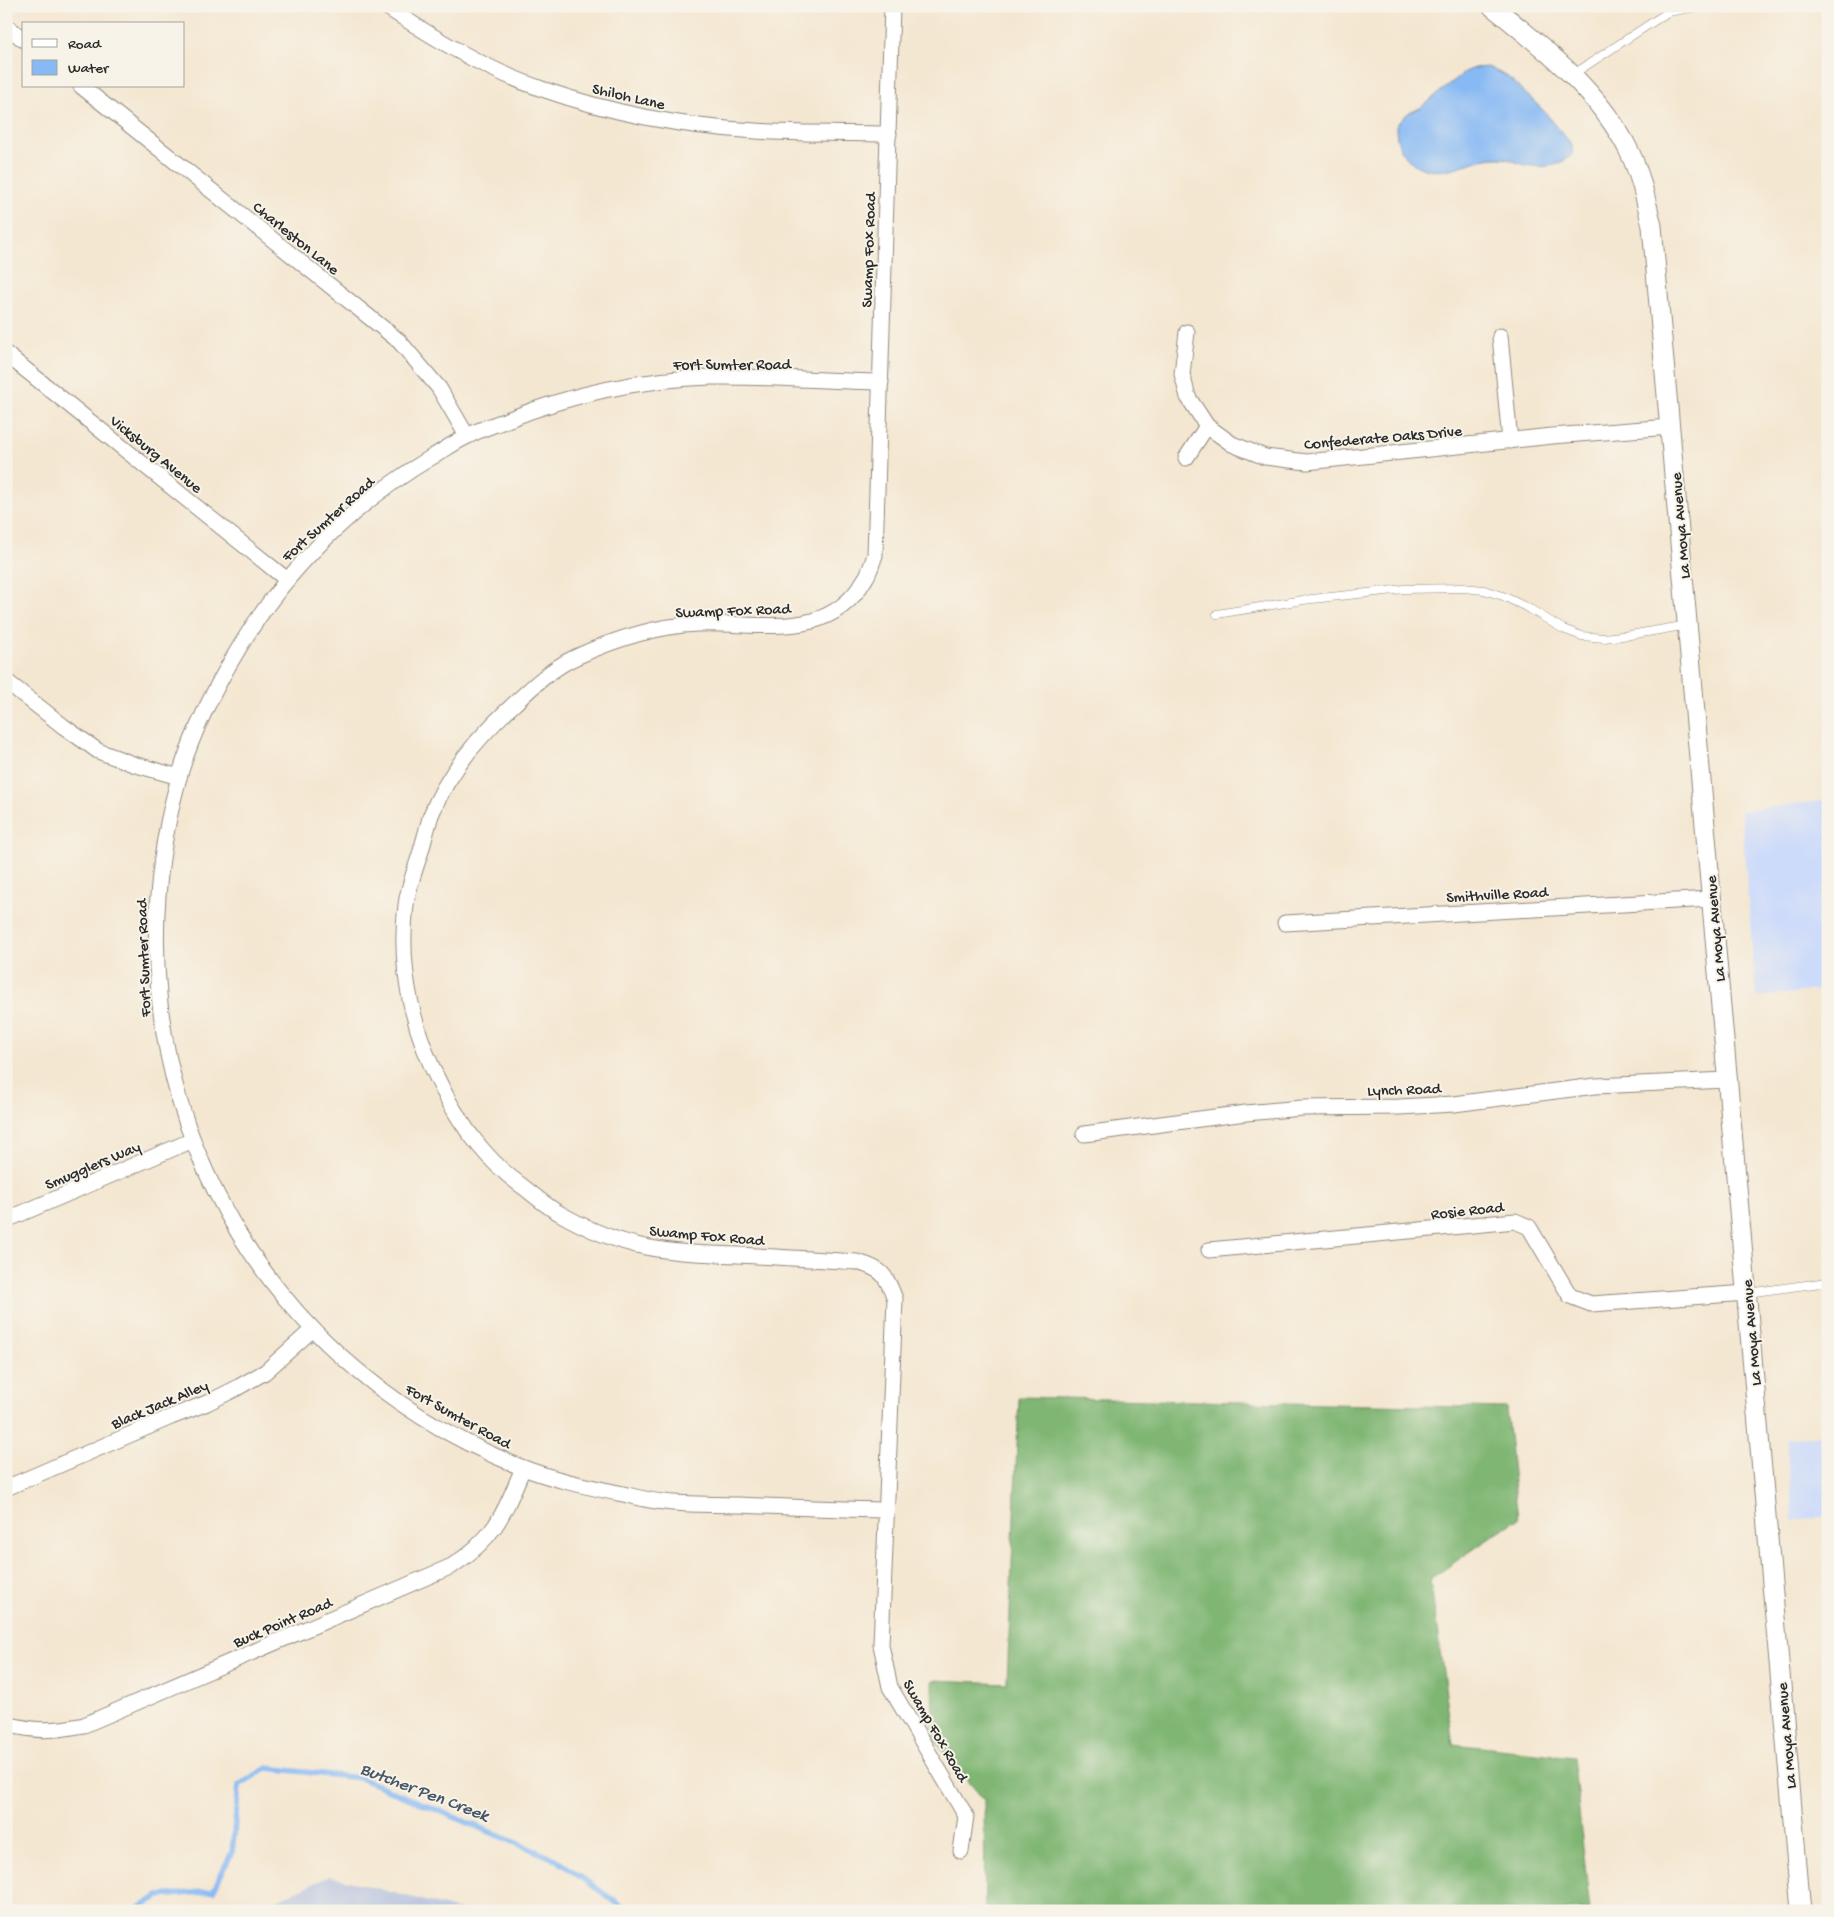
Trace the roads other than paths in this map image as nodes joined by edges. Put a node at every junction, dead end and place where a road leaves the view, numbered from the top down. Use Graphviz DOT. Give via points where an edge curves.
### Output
graph roads {
  1 [pos="384,6"];
  2 [pos="892,6"];
  3 [pos="1492,6"];
  4 [pos="1702,6"];
  5 [pos="6,26"];
  6 [pos="22,38"];
  7 [pos="1572,75"];
  8 [pos="84,88"];
  9 [pos="889,134"];
  10 [pos="1187,332"];
  11 [pos="1500,336"];
  12 [pos="6,354"];
  13 [pos="881,382"];
  14 [pos="1207,426"];
  15 [pos="1670,427"];
  16 [pos="467,436"];
  17 [pos="1510,442"];
  18 [pos="1186,458"];
  19 [pos="286,579"];
  20 [pos="1217,614"];
  21 [pos="1688,625"];
  22 [pos="6,681"];
  23 [pos="179,777"];
  24 [pos="1711,899"];
  25 [pos="1285,923"];
  26 [pos="1727,1080"];
  27 [pos="1084,1134"];
  28 [pos="192,1140"];
  29 [pos="6,1220"];
  30 [pos="1209,1250"];
  31 [pos="1828,1282"];
  32 [pos="1747,1293"];
  33 [pos="312,1330"];
  34 [pos="523,1468"];
  35 [pos="6,1488"];
  36 [pos="885,1510"];
  37 [pos="6,1724"];
  38 [pos="961,1851"];
  39 [pos="1802,1911"];
  1 -- 9 [label="street, Shiloh Lane" via="478,62 540,89 603,109 665,122 756,132"];
  2 -- 9 [label="street, Swamp Fox Road"];
  3 -- 7 [label="street, La Moya Avenue"];
  4 -- 7 [label="lane" via="1668,12"];
  5 -- 6 [label="street"];
  7 -- 15 [label="street, La Moya Avenue" via="1616,126 1643,188 1652,226"];
  8 -- 16 [label="street, Charleston Lane" via="399,340 439,388"];
  9 -- 13 [label="street, Swamp Fox Road"];
  10 -- 14 [label="street, Confederate Oaks Drive" via="1182,374 1188,396"];
  11 -- 17 [label="street"];
  12 -- 19 [label="street, Vicksburg Avenue"];
  13 -- 16 [label="street, Fort Sumter Road" via="712,378 619,386 537,408"];
  13 -- 36 [label="street, Swamp Fox Road" via="875,555 866,579 847,602 828,616 805,624 696,624 655,630 573,659 540,680 486,729 454,771 432,814 406,902 404,942 408,995 418,1032 454,1111 479,1146 516,1182 558,1213 598,1232 643,1247 686,1253 857,1262 874,1267 888,1280 895,1298"];
  14 -- 17 [label="street, Confederate Oaks Drive" via="1232,444 1265,457 1307,462"];
  14 -- 18 [label="street"];
  15 -- 17 [label="street, Confederate Oaks Drive"];
  15 -- 21 [label="street, La Moya Avenue"];
  16 -- 19 [label="street, Fort Sumter Road" via="407,472 361,507"];
  19 -- 23 [label="street, Fort Sumter Road" via="257,617 229,664 205,712"];
  20 -- 21 [label="lane" via="1404,589 1463,588 1503,596 1582,636 1604,638"];
  21 -- 24 [label="street, La Moya Avenue"];
  22 -- 23 [label="street" via="98,751"];
  23 -- 28 [label="street, Fort Sumter Road" via="158,887 157,980 163,1035"];
  24 -- 25 [label="street, Smithville Road"];
  24 -- 26 [label="street, La Moya Avenue"];
  26 -- 27 [label="street, Lynch Road" via="1595,1086 1399,1107 1302,1108"];
  26 -- 32 [label="street, La Moya Avenue"];
  28 -- 29 [label="street, Smugglers Way"];
  28 -- 33 [label="street, Fort Sumter Road" via="237,1232 265,1275"];
  30 -- 32 [label="street, Rosie Road" via="1515,1222 1529,1228 1570,1296 1591,1304"];
  31 -- 32 [label="lane"];
  32 -- 39 [label="street, La Moya Avenue"];
  33 -- 34 [label="street, Fort Sumter Road" via="374,1386 422,1418"];
  33 -- 35 [label="street, Black Jack Alley" via="265,1372 236,1389"];
  34 -- 36 [label="street, Fort Sumter Road" via="578,1485 662,1502"];
  34 -- 37 [label="street, Buck Point Road" via="503,1516 473,1552 452,1566 84,1725 58,1730 30,1730"];
  36 -- 38 [label="street, Swamp Fox Road" via="881,1645 890,1687 966,1816"];
}
